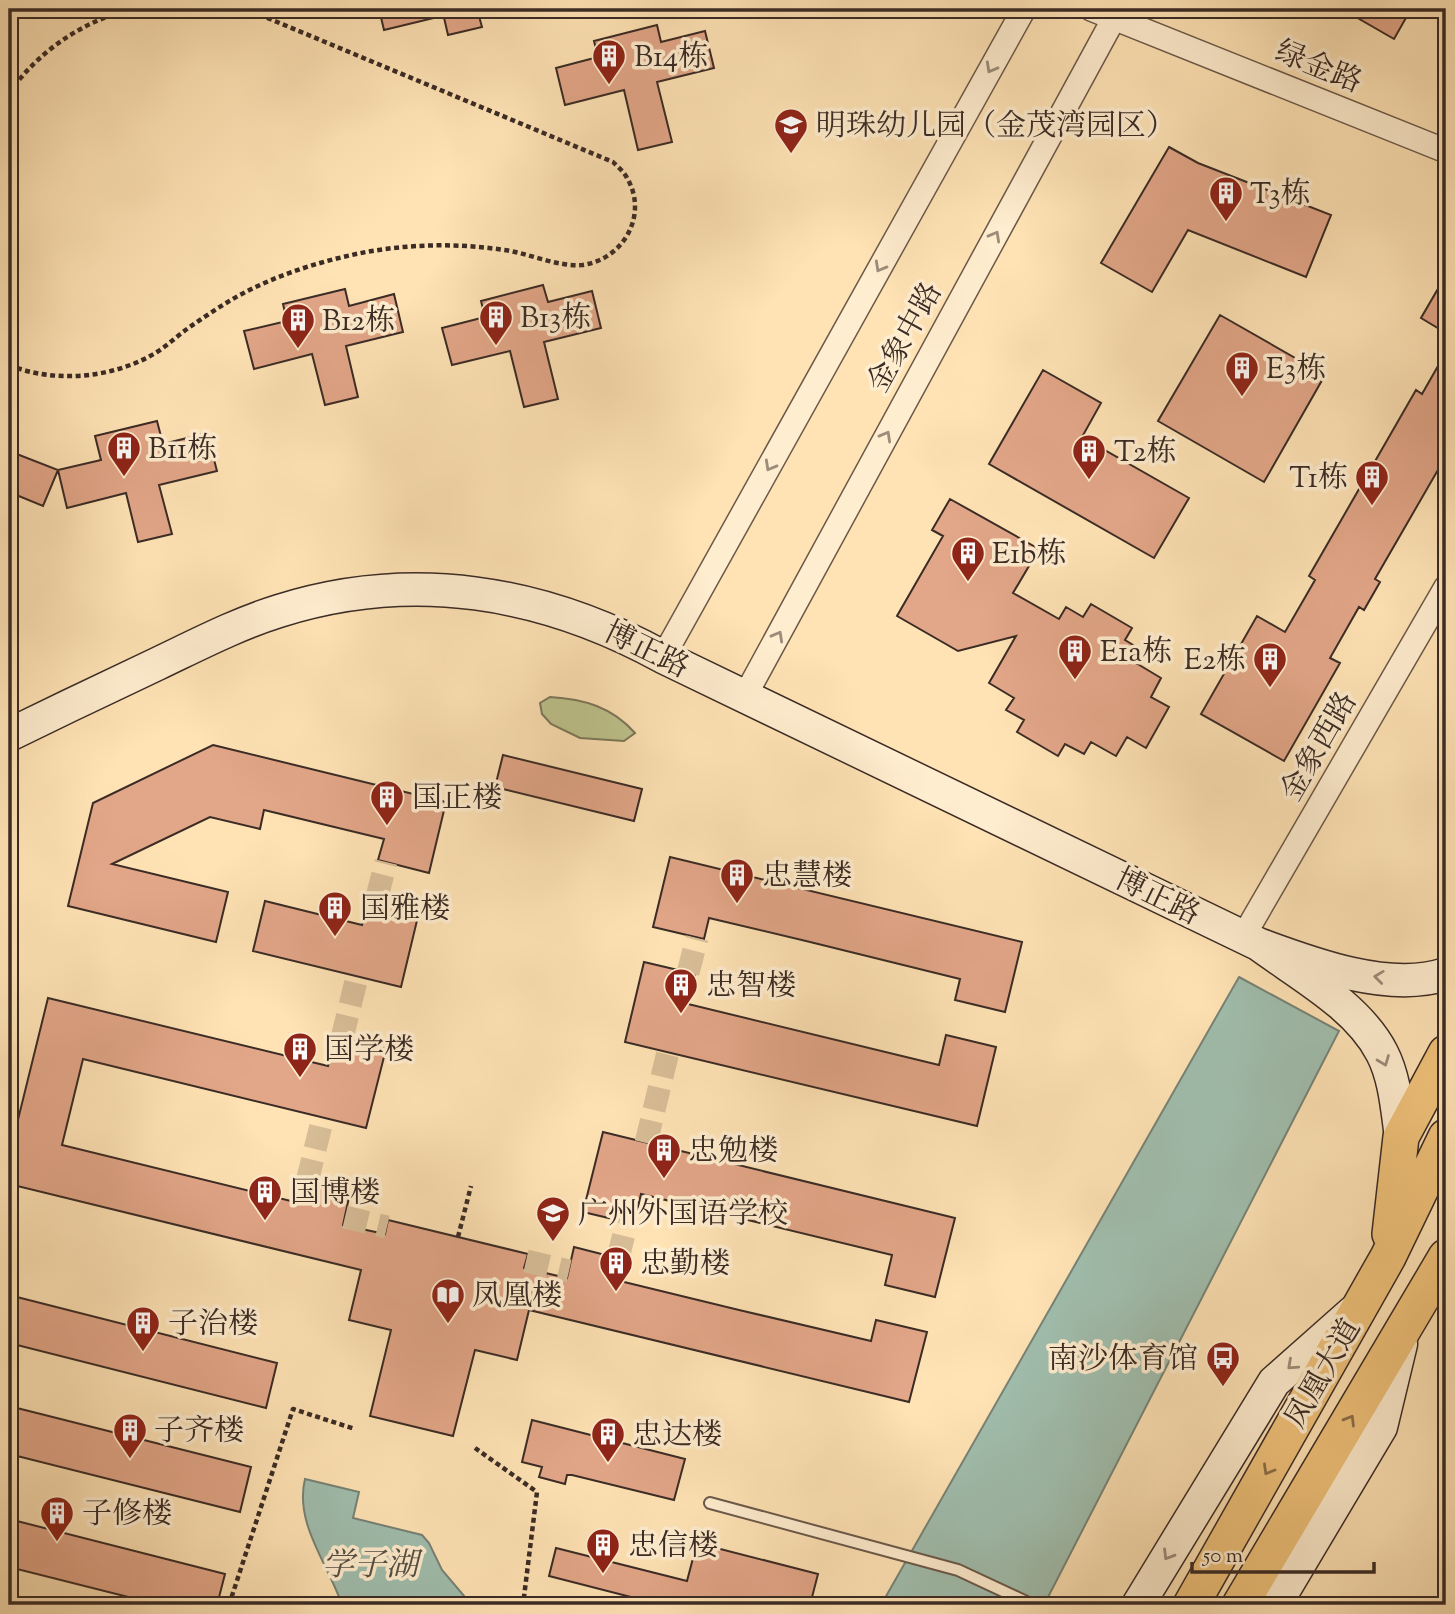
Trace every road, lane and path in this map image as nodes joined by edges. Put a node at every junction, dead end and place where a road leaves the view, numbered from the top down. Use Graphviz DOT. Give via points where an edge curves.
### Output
graph roads {
  1 [pos="130,9"];
  2 [pos="246,9"];
  3 [pos="1024,9"];
  4 [pos="1091,9"];
  5 [pos="1117,13"];
  6 [pos="9,93"];
  7 [pos="1446,151"];
  8 [pos="9,365"];
  9 [pos="1446,587"];
  10 [pos="663,657"];
  11 [pos="745,696"];
  12 [pos="9,735"];
  13 [pos="1251,941"];
  14 [pos="1446,974"];
  15 [pos="1446,1053"];
  16 [pos="1401,1136"];
  17 [pos="1446,1137"];
  18 [pos="471,1186"];
  19 [pos="458,1237"];
  20 [pos="1388,1257"];
  21 [pos="1442,1268"];
  22 [pos="1362,1304"];
  23 [pos="1404,1329"];
  24 [pos="355,1429"];
  25 [pos="475,1448"];
  26 [pos="710,1503"];
  27 [pos="229,1605"];
  28 [pos="523,1605"];
  29 [pos="1033,1605"];
  30 [pos="1138,1605"];
  31 [pos="1191,1605"];
  32 [pos="1240,1605"];
  33 [pos="1275,1605"];
  1 -- 6 [label="path" via="104,16 60,40 24,72"];
  2 -- 8 [label="path" via="613,162 627,177 634,196 635,216 629,235 617,251 579,265 505,250 449,245 393,247 337,258 284,275 233,299 157,352 123,368 86,376 49,375"];
  3 -- 10 [label="street, 金象中路, one-way"];
  4 -- 5 [label="street, 绿金路"];
  5 -- 7 [label="street, 绿金路"];
  11 -- 5 [label="street, 金象中路, one-way"];
  9 -- 13 [label="street, 金象西路"];
  10 -- 11 [label="street, 博正路"];
  10 -- 12 [label="street, 博正路" via="590,621 511,599 432,590 355,594 244,624"];
  11 -- 13 [label="street, 博正路"];
  14 -- 13 [label="street, one-way" via="1409,981 1362,975 1310,963"];
  13 -- 16 [label="street, one-way" via="1355,1015 1382,1053 1395,1094"];
  15 -- 16 [label="main road"];
  16 -- 20 [label="main road"];
  17 -- 20 [label="main road, 凤凰大道"];
  18 -- 19 [label="path"];
  20 -- 22 [label="main road, 凤凰大道"];
  21 -- 23 [label="main road, 凤凰大道"];
  22 -- 30 [label="street, one-way" via="1273,1382"];
  22 -- 31 [label="main road, 凤凰大道, one-way"];
  32 -- 23 [label="main road, 凤凰大道, one-way"];
  23 -- 33 [label="street" via="1381,1427"];
  24 -- 27 [label="path" via="293,1409"];
  25 -- 28 [label="path" via="537,1492"];
  26 -- 29 [label="lane" via="958,1570"];
}
